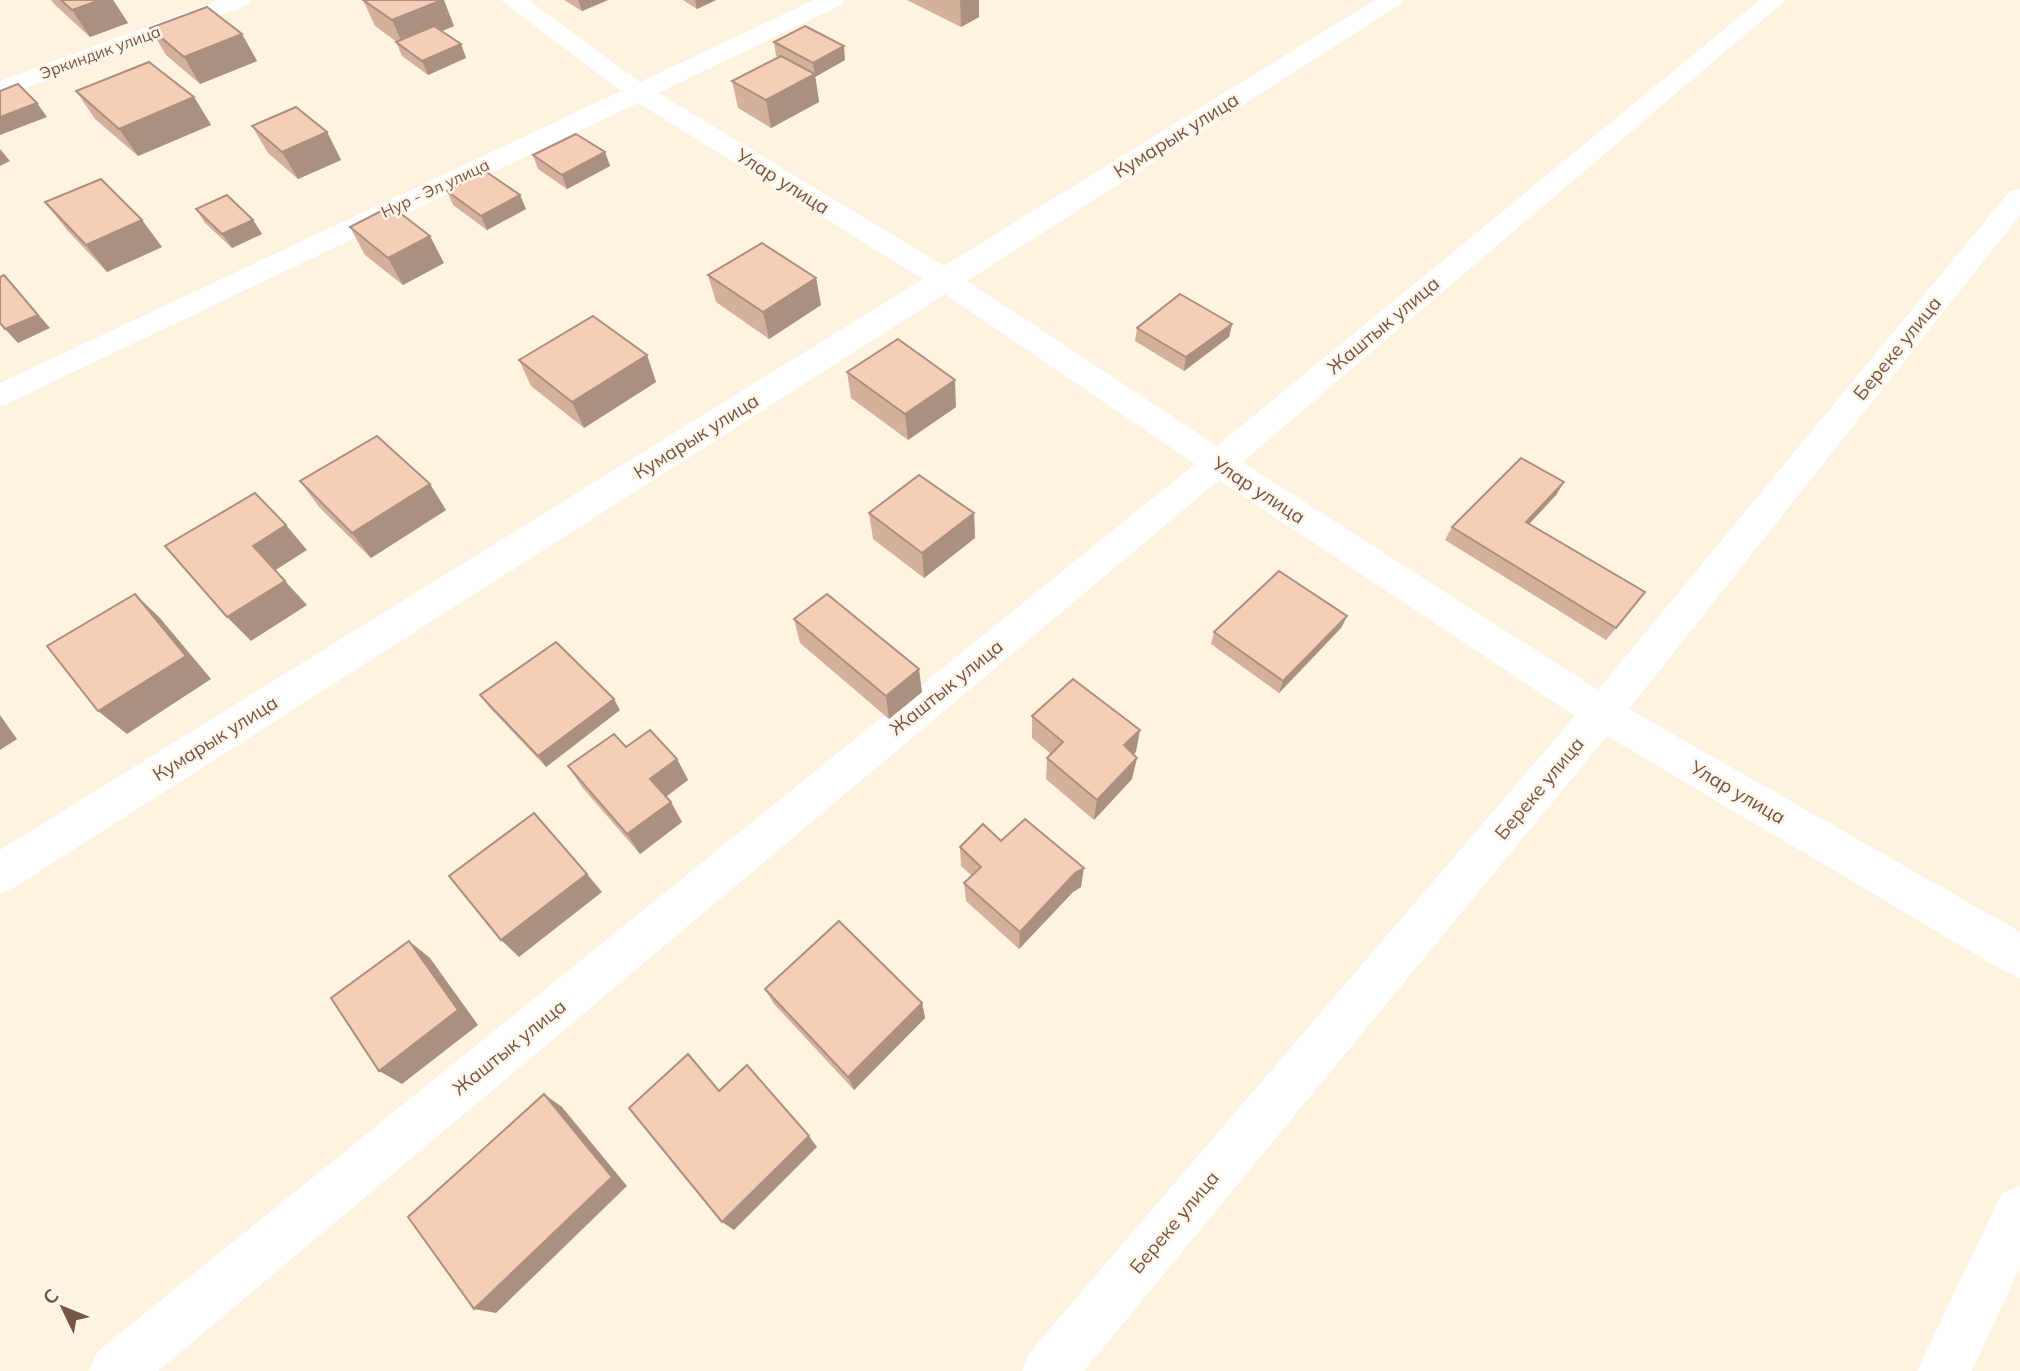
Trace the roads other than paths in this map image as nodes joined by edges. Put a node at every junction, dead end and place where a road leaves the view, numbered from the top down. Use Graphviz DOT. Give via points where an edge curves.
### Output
graph roads {
  1 [pos="240,0"];
  2 [pos="513,0"];
  3 [pos="834,0"];
  4 [pos="1391,0"];
  5 [pos="1774,0"];
  6 [pos="0,90"];
  7 [pos="638,92"];
  8 [pos="2020,197"];
  9 [pos="944,280"];
  10 [pos="0,396"];
  11 [pos="1218,463"];
  12 [pos="1602,713"];
  13 [pos="0,873"];
  14 [pos="2020,956"];
  15 [pos="2020,1211"];
  16 [pos="116,1371"];
  17 [pos="1049,1371"];
  18 [pos="1944,1371"];
  1 -- 6 [label="street, Эркиндик улица"];
  2 -- 7 [label="street, Улар улица"];
  3 -- 7 [label="street, Нур - Эл улица"];
  4 -- 9 [label="street, Кумарык улица"];
  5 -- 11 [label="street, Жаштык улица"];
  7 -- 9 [label="street, Улар улица"];
  7 -- 10 [label="street, Нур - Эл улица"];
  8 -- 12 [label="street, Береке улица"];
  9 -- 11 [label="street, Улар улица"];
  9 -- 13 [label="street, Кумарык улица"];
  11 -- 12 [label="street, Улар улица"];
  11 -- 16 [label="street, Жаштык улица"];
  12 -- 14 [label="street, Улар улица"];
  12 -- 17 [label="street, Береке улица"];
  15 -- 18 [label="street"];
}
